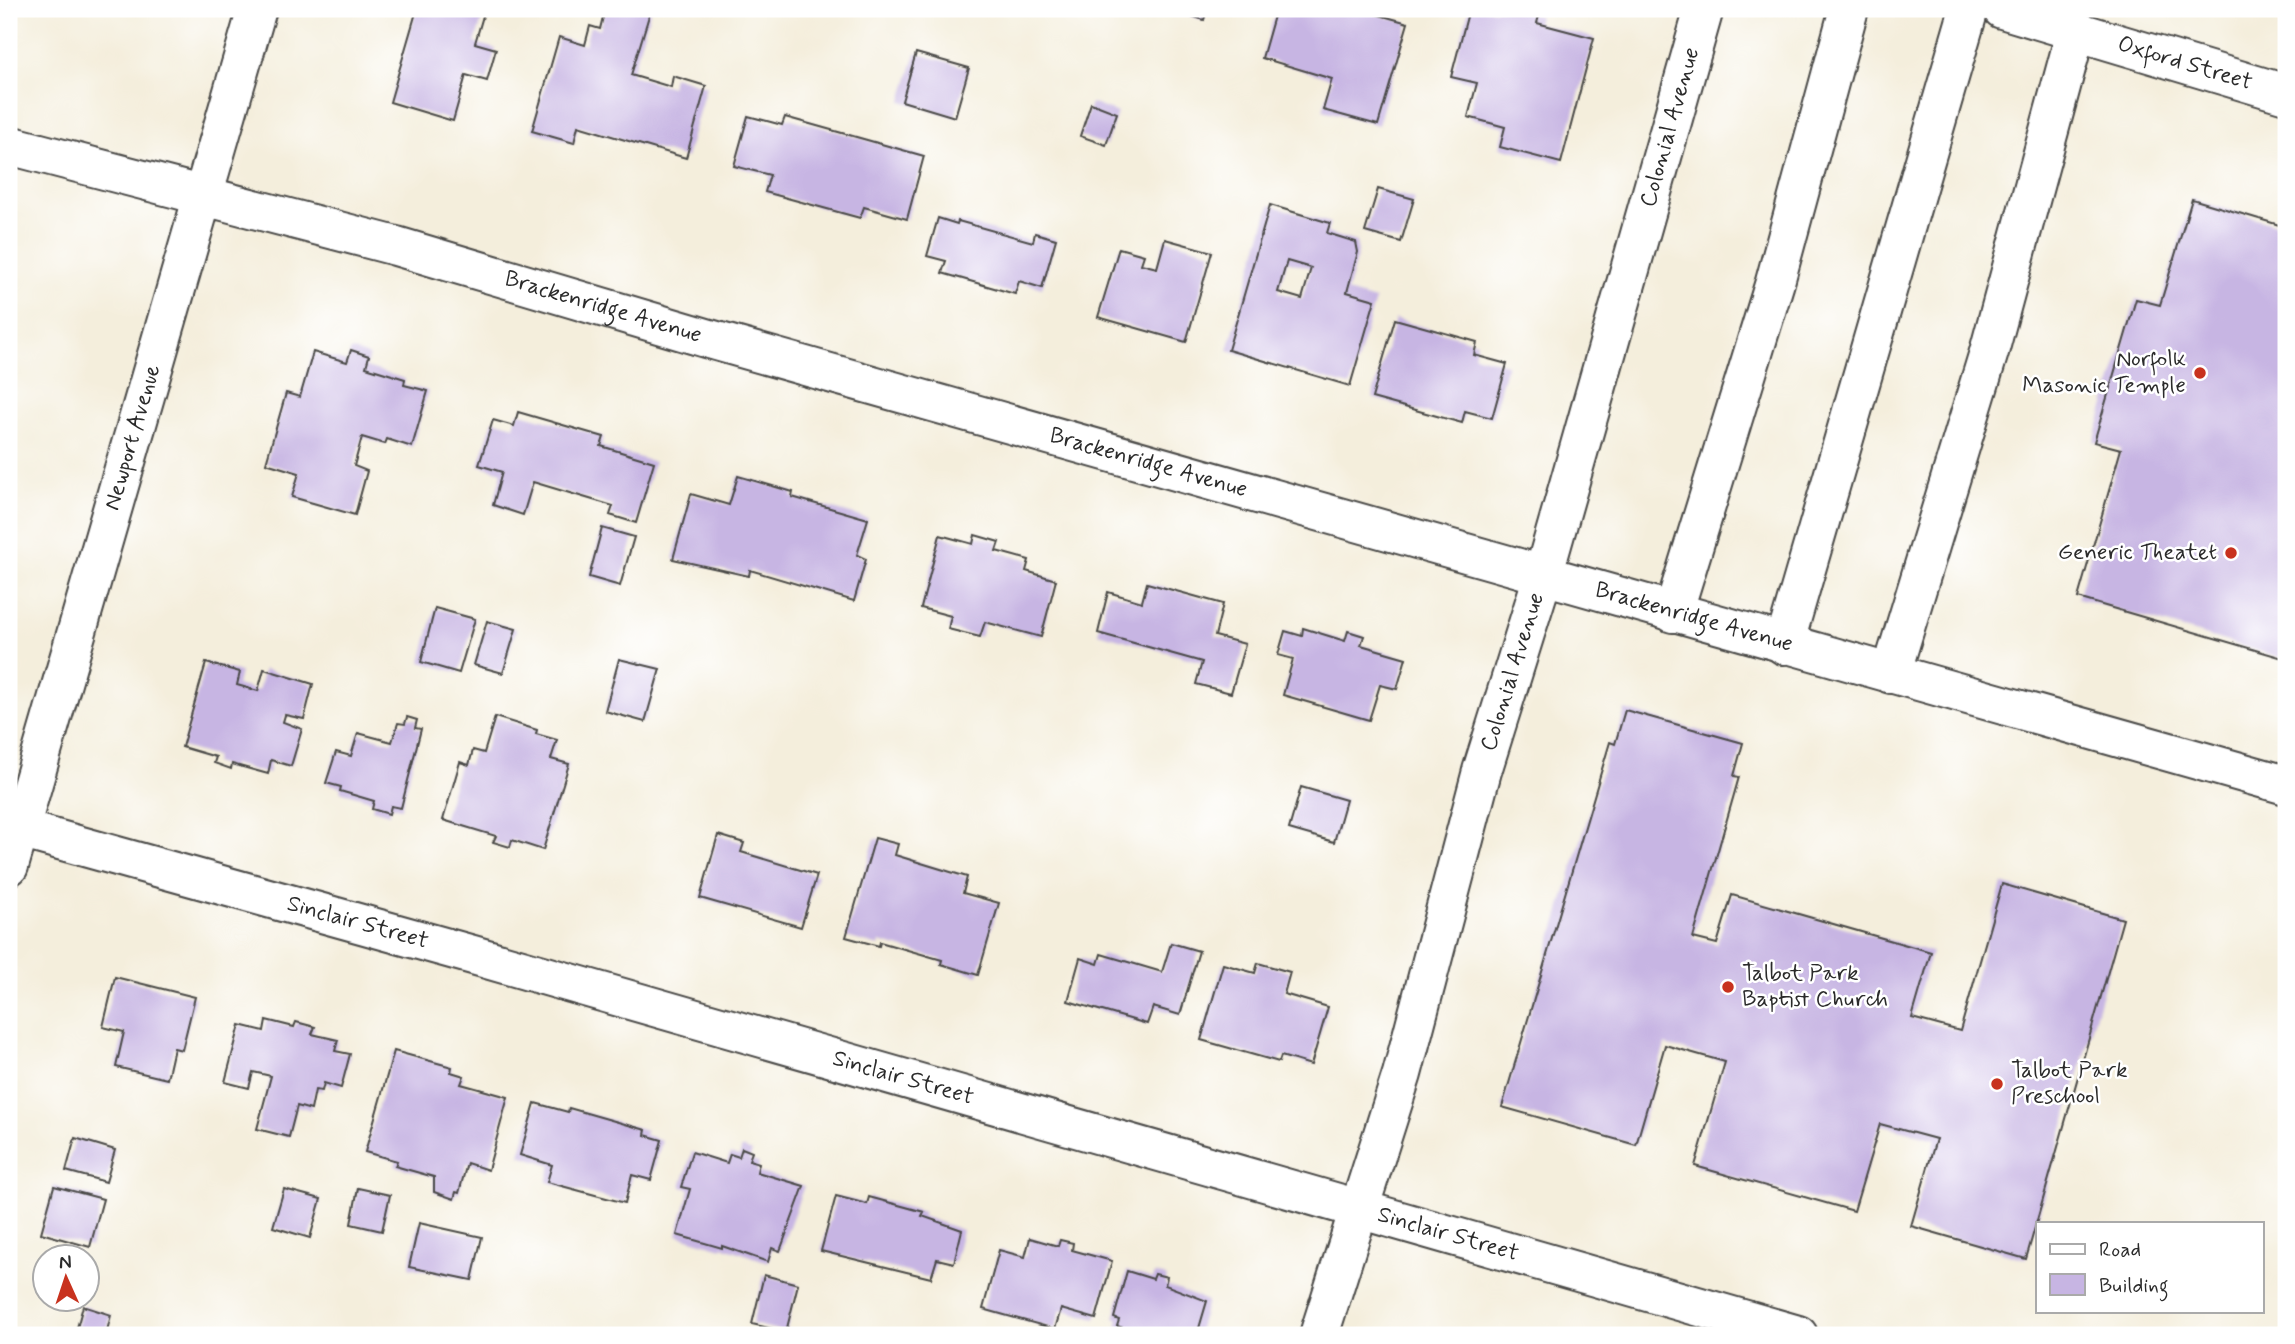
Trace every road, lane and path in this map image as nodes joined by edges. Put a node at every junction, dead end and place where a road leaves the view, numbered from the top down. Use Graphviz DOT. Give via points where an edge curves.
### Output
graph roads {
  1 [pos="257,9"];
  2 [pos="1704,9"];
  3 [pos="1849,9"];
  4 [pos="1969,9"];
  5 [pos="2002,9"];
  6 [pos="2076,31"];
  7 [pos="2286,93"];
  8 [pos="9,145"];
  9 [pos="203,196"];
  10 [pos="1542,576"];
  11 [pos="1673,613"];
  12 [pos="1784,645"];
  13 [pos="1891,674"];
  14 [pos="2286,785"];
  15 [pos="14,827"];
  16 [pos="9,866"];
  17 [pos="1359,1210"];
  18 [pos="1319,1335"];
  19 [pos="1798,1335"];
  1 -- 9 [label="street, Newport Avenue"];
  2 -- 10 [label="street, Colonial Avenue"];
  3 -- 11 [label="street" via="1775,282"];
  4 -- 12 [label="street"];
  5 -- 6 [label="street, Oxford Street"];
  6 -- 7 [label="street, Oxford Street"];
  6 -- 13 [label="street" via="1989,352"];
  8 -- 9 [label="street, Brackenridge Avenue"];
  9 -- 10 [label="street, Brackenridge Avenue" via="396,246"];
  9 -- 15 [label="street, Newport Avenue"];
  10 -- 11 [label="street, Brackenridge Avenue"];
  10 -- 17 [label="street, Colonial Avenue" via="1482,771 1402,1074"];
  11 -- 12 [label="street, Brackenridge Avenue"];
  12 -- 13 [label="street, Brackenridge Avenue"];
  13 -- 14 [label="street, Brackenridge Avenue"];
  15 -- 16 [label="street, Newport Avenue"];
  15 -- 17 [label="street, Sinclair Street"];
  17 -- 18 [label="street, Colonial Avenue"];
  17 -- 19 [label="street, Sinclair Street"];
}
